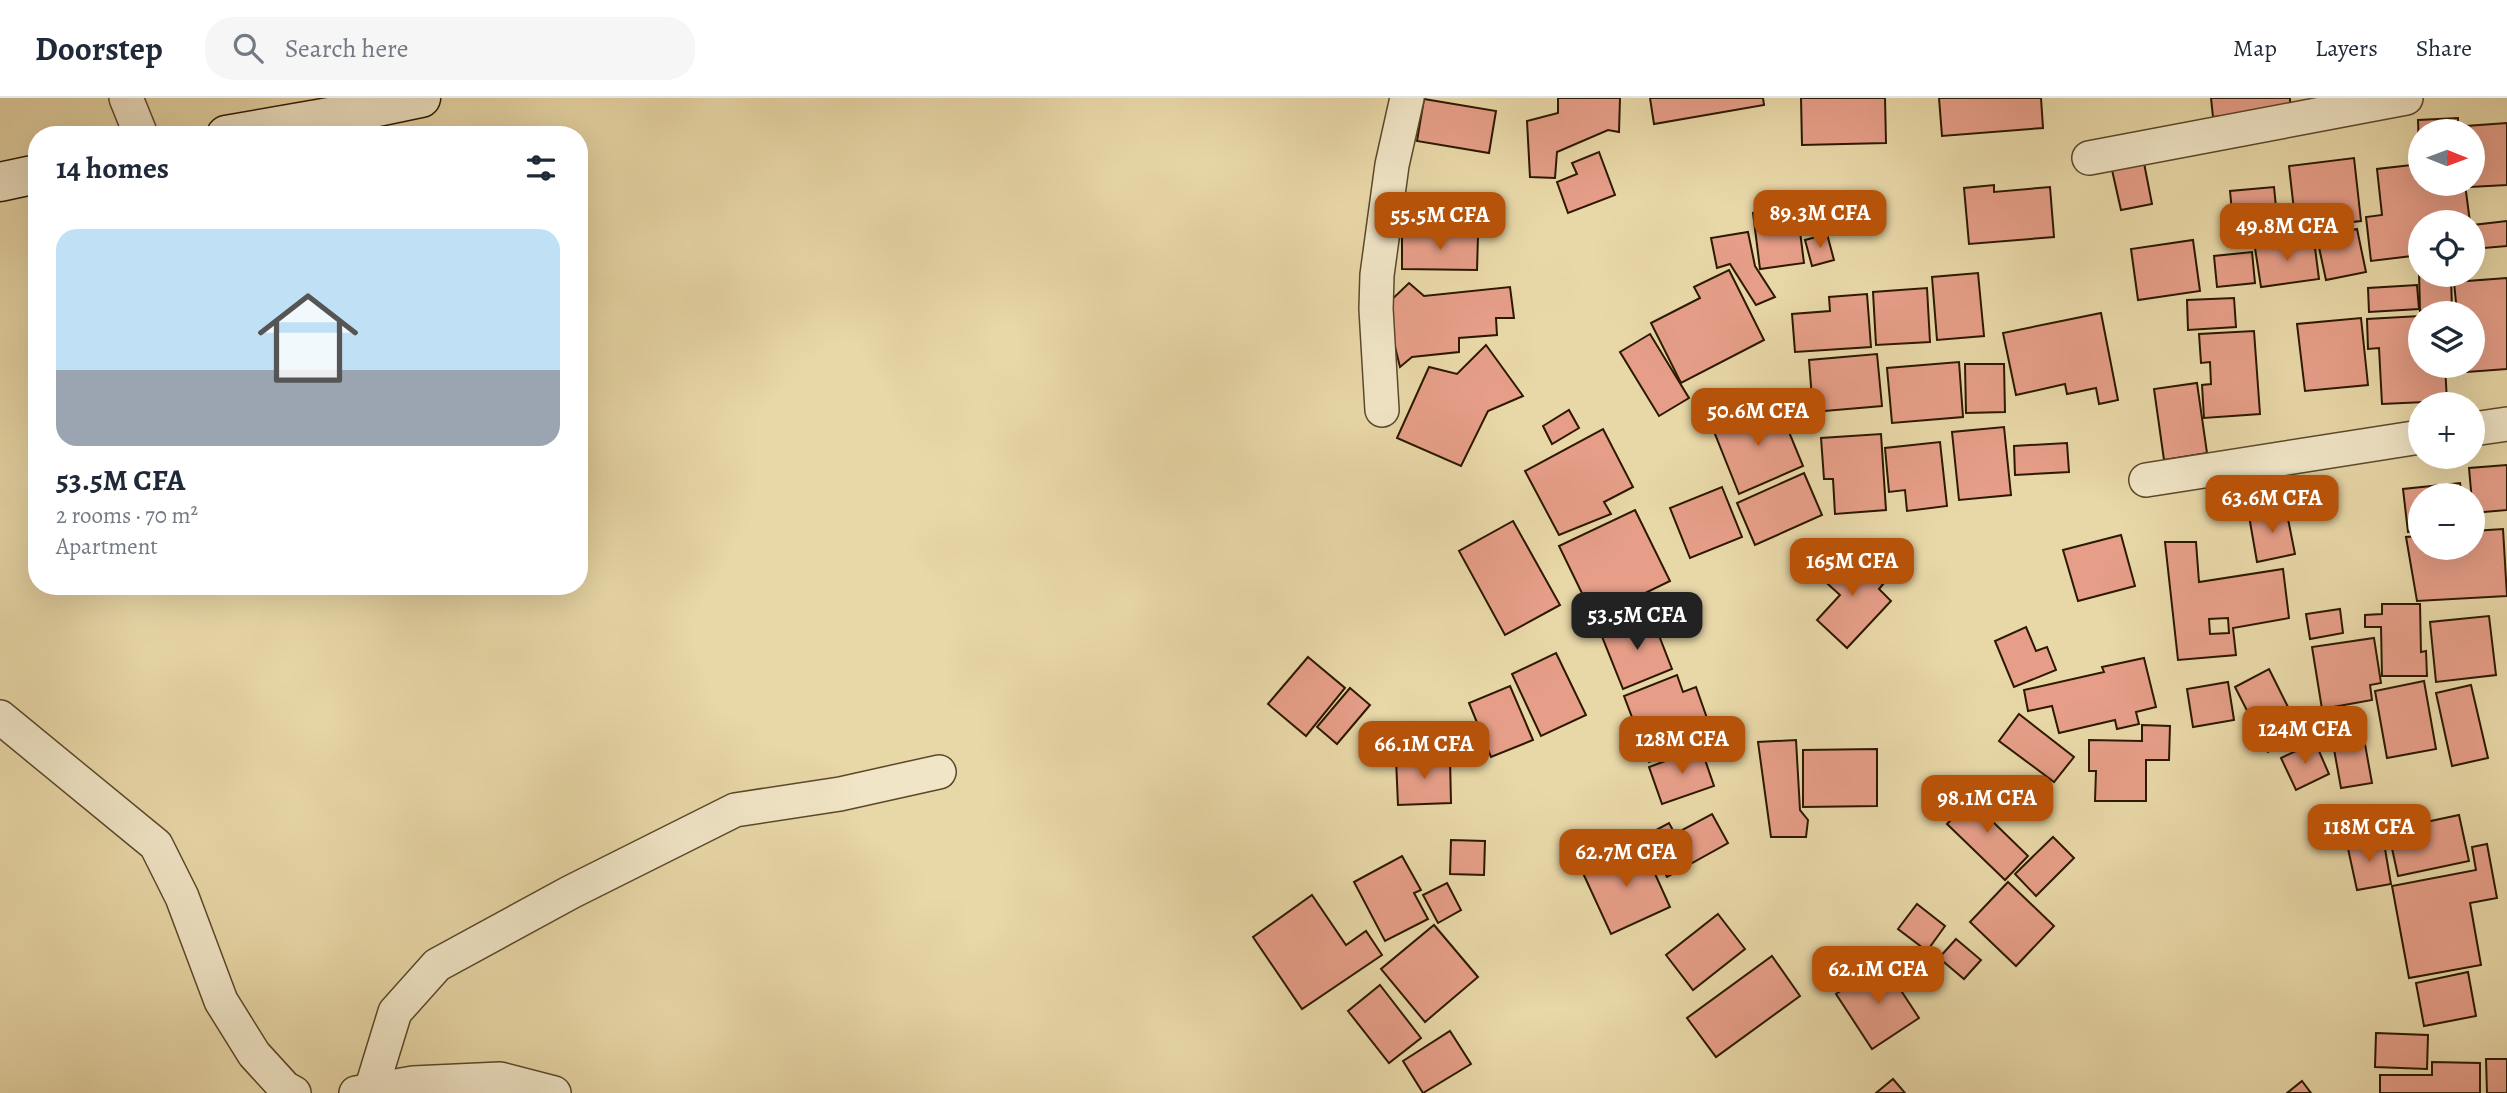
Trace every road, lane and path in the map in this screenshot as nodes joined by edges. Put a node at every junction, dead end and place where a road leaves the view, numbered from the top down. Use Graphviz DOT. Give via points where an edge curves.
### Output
graph roads {
  1 [pos="125,98"];
  2 [pos="421,98"];
  3 [pos="1408,98"];
  4 [pos="2406,98"];
  5 [pos="137,126"];
  6 [pos="278,126"];
  7 [pos="2089,159"];
  8 [pos="28,176"];
  9 [pos="0,182"];
  10 [pos="1382,410"];
  11 [pos="2507,424"];
  12 [pos="2485,427"];
  13 [pos="2408,439"];
  14 [pos="2146,480"];
  15 [pos="0,718"];
  16 [pos="939,772"];
  17 [pos="286,1091"];
  18 [pos="364,1091"];
  19 [pos="554,1093"];
  1 -- 5 [label="street"];
  2 -- 6 [label="main road"];
  3 -- 10 [label="street" via="1392,165 1377,275"];
  4 -- 7 [label="street"];
  8 -- 9 [label="main road"];
  11 -- 12 [label="street"];
  13 -- 14 [label="street"];
  15 -- 17 [label="street" via="156,845 182,897 221,1000 254,1054"];
  16 -- 18 [label="street" via="735,810 437,965 396,1012"];
  18 -- 19 [label="street" via="413,1083 500,1079"];
}
